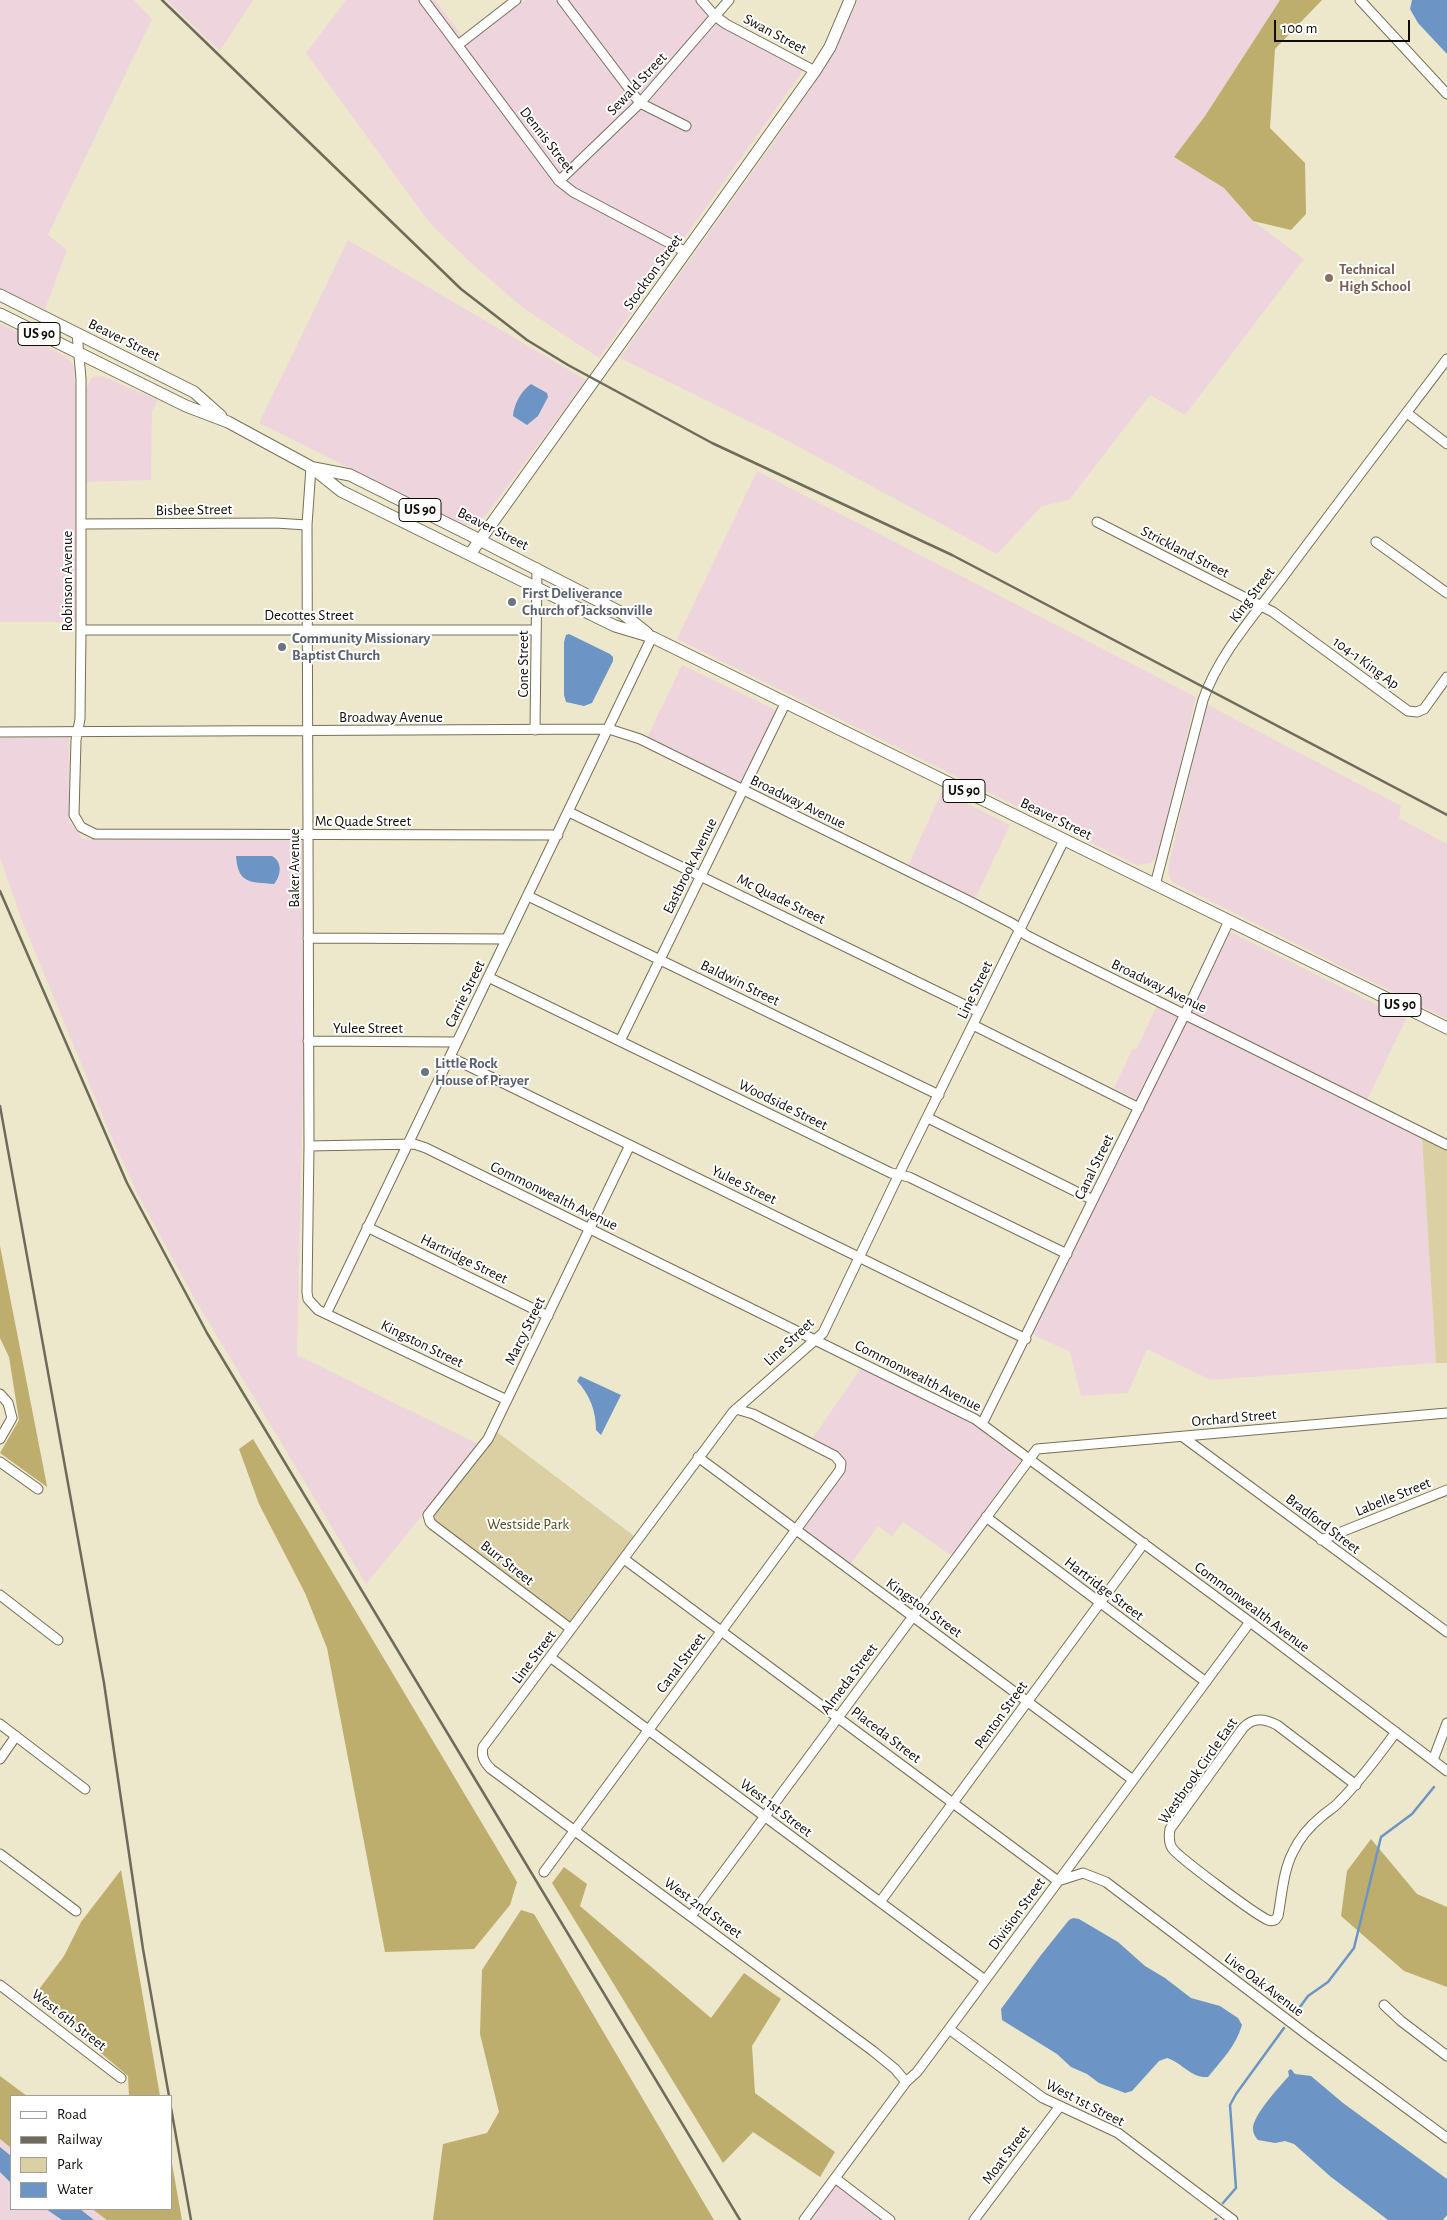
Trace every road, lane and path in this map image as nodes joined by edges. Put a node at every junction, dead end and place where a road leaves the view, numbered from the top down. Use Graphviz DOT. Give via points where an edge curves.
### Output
graph roads {
  1 [pos="424,0"];
  2 [pos="516,0"];
  3 [pos="562,0"];
  4 [pos="702,0"];
  5 [pos="729,0"];
  6 [pos="850,0"];
  7 [pos="1360,0"];
  8 [pos="715,16"];
  9 [pos="458,45"];
  10 [pos="815,71"];
  11 [pos="1447,94"];
  12 [pos="640,103"];
  13 [pos="686,126"];
  14 [pos="559,181"];
  15 [pos="686,252"];
  16 [pos="0,295"];
  17 [pos="0,314"];
  18 [pos="77,333"];
  19 [pos="78,353"];
  20 [pos="1447,359"];
  21 [pos="1407,413"];
  22 [pos="228,422"];
  23 [pos="1447,444"];
  24 [pos="311,467"];
  25 [pos="1097,522"];
  26 [pos="81,524"];
  27 [pos="307,525"];
  28 [pos="480,540"];
  29 [pos="1376,542"];
  30 [pos="470,554"];
  31 [pos="537,568"];
  32 [pos="538,588"];
  33 [pos="1447,593"];
  34 [pos="592,597"];
  35 [pos="1261,606"];
  36 [pos="584,611"];
  37 [pos="308,628"];
  38 [pos="81,630"];
  39 [pos="536,630"];
  40 [pos="652,637"];
  41 [pos="1447,677"];
  42 [pos="785,704"];
  43 [pos="608,729"];
  44 [pos="536,730"];
  45 [pos="77,731"];
  46 [pos="307,731"];
  47 [pos="0,732"];
  48 [pos="744,790"];
  49 [pos="569,812"];
  50 [pos="81,826"];
  51 [pos="308,834"];
  52 [pos="558,835"];
  53 [pos="1064,840"];
  54 [pos="701,876"];
  55 [pos="1155,885"];
  56 [pos="528,896"];
  57 [pos="1229,921"];
  58 [pos="1020,929"];
  59 [pos="308,938"];
  60 [pos="506,939"];
  61 [pos="660,960"];
  62 [pos="488,977"];
  63 [pos="980,1012"];
  64 [pos="1185,1014"];
  65 [pos="973,1025"];
  66 [pos="1447,1028"];
  67 [pos="308,1041"];
  68 [pos="457,1042"];
  69 [pos="620,1042"];
  70 [pos="450,1057"];
  71 [pos="939,1095"];
  72 [pos="1139,1108"];
  73 [pos="928,1118"];
  74 [pos="407,1144"];
  75 [pos="630,1145"];
  76 [pos="1447,1145"];
  77 [pos="309,1146"];
  78 [pos="899,1174"];
  79 [pos="1093,1200"];
  80 [pos="367,1227"];
  81 [pos="590,1229"];
  82 [pos="1067,1254"];
  83 [pos="859,1257"];
  84 [pos="326,1314"];
  85 [pos="548,1316"];
  86 [pos="1026,1339"];
  87 [pos="815,1340"];
  88 [pos="0,1394"];
  89 [pos="506,1400"];
  90 [pos="736,1409"];
  91 [pos="1447,1413"];
  92 [pos="982,1424"];
  93 [pos="1183,1437"];
  94 [pos="0,1439"];
  95 [pos="698,1457"];
  96 [pos="1028,1458"];
  97 [pos="0,1462"];
  98 [pos="38,1489"];
  99 [pos="1447,1490"];
  100 [pos="986,1517"];
  101 [pos="428,1518"];
  102 [pos="796,1531"];
  103 [pos="1321,1540"];
  104 [pos="1144,1543"];
  105 [pos="624,1559"];
  106 [pos="0,1595"];
  107 [pos="1100,1603"];
  108 [pos="912,1617"];
  109 [pos="1250,1622"];
  110 [pos="571,1629"];
  111 [pos="722,1631"];
  112 [pos="1447,1632"];
  113 [pos="58,1640"];
  114 [pos="550,1657"];
  115 [pos="1206,1682"];
  116 [pos="1028,1701"];
  117 [pos="838,1716"];
  118 [pos="1447,1723"];
  119 [pos="0,1724"];
  120 [pos="648,1730"];
  121 [pos="1396,1732"];
  122 [pos="16,1736"];
  123 [pos="482,1758"];
  124 [pos="0,1760"];
  125 [pos="1433,1760"];
  126 [pos="1447,1771"];
  127 [pos="1133,1780"];
  128 [pos="1356,1785"];
  129 [pos="84,1789"];
  130 [pos="953,1802"];
  131 [pos="764,1816"];
  132 [pos="575,1830"];
  133 [pos="0,1854"];
  134 [pos="544,1872"];
  135 [pos="1058,1881"];
  136 [pos="880,1902"];
  137 [pos="76,1911"];
  138 [pos="691,1916"];
  139 [pos="985,1980"];
  140 [pos="0,1985"];
  141 [pos="1384,2005"];
  142 [pos="949,2029"];
  143 [pos="1447,2056"];
  144 [pos="121,2078"];
  145 [pos="906,2082"];
  146 [pos="1060,2106"];
  147 [pos="1447,2138"];
  148 [pos="835,2178"];
  149 [pos="804,2220"];
  150 [pos="890,2220"];
  151 [pos="974,2220"];
  152 [pos="1233,2220"];
  1 -- 9 [label="street, Dennis Street"];
  2 -- 9 [label="street"];
  3 -- 12 [label="street"];
  4 -- 8 [label="street, Swan Street"];
  5 -- 8 [label="street, Sewald Street"];
  6 -- 10 [label="main road, Stockton Street" via="830,47"];
  7 -- 11 [label="street"];
  8 -- 10 [label="street, Swan Street"];
  8 -- 12 [label="street, Sewald Street"];
  9 -- 14 [label="street, Dennis Street"];
  10 -- 15 [label="main road, Stockton Street"];
  12 -- 13 [label="street"];
  12 -- 14 [label="street, Sewald Street"];
  14 -- 15 [label="street, Dennis Street"];
  15 -- 28 [label="main road, Stockton Street"];
  16 -- 18 [label="main road, Beaver Street / US 90"];
  17 -- 19 [label="main road, Beaver Street / US 90"];
  18 -- 19 [label="street, Robinson Avenue"];
  18 -- 22 [label="main road, Beaver Street / US 90" via="194,392"];
  19 -- 22 [label="main road, Beaver Street / US 90" via="186,406"];
  19 -- 26 [label="street, Robinson Avenue"];
  20 -- 21 [label="street, King Street"];
  21 -- 23 [label="street"];
  21 -- 35 [label="street, King Street"];
  22 -- 24 [label="main road, Beaver Street / US 90"];
  24 -- 27 [label="street, Baker Avenue"];
  24 -- 28 [label="main road, Beaver Street / US 90" via="350,475"];
  24 -- 30 [label="main road, Beaver Street / US 90" via="341,491"];
  25 -- 35 [label="street, Strickland Street"];
  26 -- 27 [label="street, Bisbee Street"];
  26 -- 38 [label="street, Robinson Avenue"];
  27 -- 37 [label="street, Baker Avenue"];
  28 -- 30 [label="main road, Stockton Street"];
  28 -- 31 [label="main road, Beaver Street / US 90"];
  29 -- 33 [label="street"];
  30 -- 32 [label="main road, Beaver Street / US 90"];
  31 -- 32 [label="street, Cone Street"];
  31 -- 34 [label="main road, Beaver Street / US 90"];
  32 -- 36 [label="main road, Beaver Street / US 90"];
  32 -- 39 [label="street, Cone Street"];
  34 -- 36 [label="street"];
  34 -- 40 [label="main road, Beaver Street / US 90" via="622,613"];
  35 -- 41 [label="street, 104-1 King Ap" via="1408,711 1424,709"];
  35 -- 55 [label="street, King Street" via="1224,656 1207,688"];
  36 -- 40 [label="main road, Beaver Street / US 90" via="615,626"];
  37 -- 38 [label="street, Decottes Street"];
  37 -- 39 [label="street, Decottes Street"];
  37 -- 46 [label="street, Baker Avenue"];
  38 -- 45 [label="street, Robinson Avenue" via="80,719"];
  39 -- 44 [label="street, Cone Street"];
  40 -- 42 [label="main road, Beaver Street / US 90"];
  40 -- 43 [label="street, Carrie Street"];
  42 -- 48 [label="street, Eastbrook Avenue"];
  42 -- 53 [label="main road, Beaver Street / US 90"];
  43 -- 44 [label="street, Broadway Avenue"];
  43 -- 48 [label="street, Broadway Avenue" via="640,740"];
  43 -- 49 [label="street, Carrie Street"];
  44 -- 46 [label="street, Broadway Avenue"];
  45 -- 46 [label="street, Broadway Avenue"];
  45 -- 47 [label="street"];
  45 -- 50 [label="street, Robinson Avenue" via="74,815"];
  46 -- 51 [label="street, Baker Avenue"];
  48 -- 54 [label="street, Eastbrook Avenue"];
  48 -- 58 [label="street, Broadway Avenue"];
  49 -- 52 [label="street, Carrie Street"];
  49 -- 54 [label="street, Mc Quade Street"];
  50 -- 51 [label="street, Mc Quade Street" via="95,834"];
  51 -- 52 [label="street, Mc Quade Street"];
  51 -- 59 [label="street, Baker Avenue"];
  52 -- 56 [label="street, Carrie Street"];
  53 -- 55 [label="main road, Beaver Street / US 90"];
  53 -- 58 [label="street, Line Street"];
  54 -- 61 [label="street, Eastbrook Avenue"];
  54 -- 63 [label="street, Mc Quade Street"];
  55 -- 57 [label="main road, Beaver Street / US 90"];
  56 -- 60 [label="street, Carrie Street"];
  56 -- 61 [label="street, Baldwin Street"];
  57 -- 64 [label="street, Canal Street"];
  57 -- 66 [label="main road, Beaver Street / US 90"];
  58 -- 63 [label="street, Line Street"];
  58 -- 64 [label="street, Broadway Avenue" via="1065,955"];
  59 -- 60 [label="street"];
  59 -- 67 [label="street, Baker Avenue"];
  60 -- 62 [label="street, Carrie Street"];
  61 -- 69 [label="street, Eastbrook Avenue"];
  61 -- 71 [label="street, Baldwin Street"];
  62 -- 68 [label="street, Carrie Street"];
  62 -- 69 [label="street, Woodside Street"];
  63 -- 65 [label="street, Line Street"];
  64 -- 72 [label="street, Canal Street"];
  64 -- 76 [label="street, Broadway Avenue"];
  65 -- 71 [label="street, Line Street"];
  65 -- 72 [label="street"];
  67 -- 68 [label="street, Yulee Street"];
  67 -- 77 [label="street, Baker Avenue"];
  68 -- 70 [label="street, Carrie Street"];
  69 -- 78 [label="street, Woodside Street" via="891,1173"];
  70 -- 74 [label="street, Carrie Street"];
  70 -- 75 [label="street, Yulee Street"];
  71 -- 73 [label="street, Line Street"];
  72 -- 79 [label="street, Canal Street"];
  73 -- 78 [label="street, Line Street"];
  73 -- 79 [label="street"];
  74 -- 77 [label="street, Commonwealth Avenue"];
  74 -- 80 [label="street, Carrie Street"];
  74 -- 81 [label="street, Commonwealth Avenue" via="426,1148"];
  75 -- 81 [label="street, Marcy Street"];
  75 -- 83 [label="street, Yulee Street"];
  77 -- 84 [label="street, Baker Avenue" via="308,1299"];
  78 -- 82 [label="street, Woodside Street"];
  78 -- 83 [label="street, Line Street"];
  79 -- 82 [label="street, Canal Street"];
  80 -- 84 [label="street, Carrie Street"];
  80 -- 85 [label="street, Hartridge Street"];
  81 -- 85 [label="street, Marcy Street"];
  81 -- 87 [label="street, Commonwealth Avenue"];
  82 -- 86 [label="street, Canal Street"];
  83 -- 86 [label="street, Yulee Street"];
  83 -- 87 [label="street, Line Street" via="823,1333"];
  84 -- 89 [label="street, Kingston Street"];
  85 -- 89 [label="street, Marcy Street"];
  86 -- 92 [label="street, Canal Street"];
  87 -- 90 [label="street, Line Street"];
  87 -- 92 [label="street, Commonwealth Avenue"];
  88 -- 94 [label="street" via="12,1418"];
  89 -- 101 [label="street, Marcy Street" via="488,1439 430,1511"];
  90 -- 95 [label="street, Line Street"];
  90 -- 102 [label="street, Canal Street" via="835,1456 841,1463 840,1470"];
  91 -- 93 [label="street, Orchard Street"];
  92 -- 96 [label="street, Commonwealth Avenue"];
  93 -- 96 [label="street, Orchard Street" via="1036,1449"];
  93 -- 103 [label="street, Bradford Street"];
  95 -- 102 [label="street, Kingston Street"];
  95 -- 105 [label="street, Line Street"];
  96 -- 100 [label="street, Almeda Street"];
  96 -- 104 [label="street, Commonwealth Avenue"];
  97 -- 98 [label="street"];
  99 -- 103 [label="street, Labelle Street"];
  100 -- 107 [label="street, Hartridge Street"];
  100 -- 108 [label="street, Almeda Street"];
  101 -- 110 [label="street, Burr Street"];
  102 -- 108 [label="street, Kingston Street"];
  102 -- 111 [label="street, Canal Street"];
  103 -- 112 [label="street, Bradford Street"];
  104 -- 107 [label="street, Penton Street"];
  104 -- 109 [label="street, Commonwealth Avenue"];
  105 -- 110 [label="street, Line Street"];
  105 -- 111 [label="street, Placeda Street"];
  106 -- 113 [label="street"];
  107 -- 115 [label="street, Hartridge Street"];
  107 -- 116 [label="street, Penton Street"];
  108 -- 116 [label="street, Kingston Street"];
  108 -- 117 [label="street, Almeda Street"];
  109 -- 115 [label="street, Division Street"];
  109 -- 121 [label="street, Commonwealth Avenue"];
  110 -- 114 [label="street, Line Street"];
  111 -- 117 [label="street, Placeda Street"];
  111 -- 120 [label="street, Canal Street"];
  114 -- 120 [label="street, West 1st Street"];
  114 -- 123 [label="street, Line Street" via="483,1747"];
  115 -- 127 [label="street, Division Street"];
  116 -- 127 [label="street, Kingston Street"];
  116 -- 130 [label="street, Penton Street"];
  117 -- 130 [label="street, Placeda Street"];
  117 -- 131 [label="street, Almeda Street"];
  118 -- 125 [label="street"];
  119 -- 122 [label="street"];
  120 -- 131 [label="street, West 1st Street"];
  120 -- 132 [label="street, Canal Street"];
  121 -- 125 [label="street, Commonwealth Avenue"];
  121 -- 128 [label="street"];
  122 -- 124 [label="street"];
  122 -- 129 [label="street"];
  123 -- 132 [label="street, West 2nd Street" via="490,1769"];
  125 -- 126 [label="street, Commonwealth Avenue"];
  127 -- 135 [label="street, Division Street"];
  128 -- 128 [label="street, Westbrook Circle East" via="1308,1829 1293,1851 1275,1920 1266,1919 1180,1856 1170,1841 1170,1829 1243,1728 1254,1720 1268,1720 1277,1725"];
  130 -- 135 [label="street, Placeda Street"];
  130 -- 136 [label="street, Penton Street"];
  131 -- 136 [label="street, West 1st Street"];
  131 -- 138 [label="street, Almeda Street"];
  132 -- 134 [label="street, Canal Street"];
  132 -- 138 [label="street, West 2nd Street"];
  133 -- 137 [label="street"];
  135 -- 139 [label="street, Division Street"];
  135 -- 147 [label="street, Live Oak Avenue" via="1083,1874 1106,1882"];
  136 -- 139 [label="street, West 1st Street"];
  138 -- 145 [label="street, West 2nd Street" via="873,2051"];
  139 -- 142 [label="street, Division Street"];
  140 -- 144 [label="street, West 6th Street"];
  141 -- 143 [label="street"];
  142 -- 145 [label="street, Division Street"];
  142 -- 146 [label="street, West 1st Street" via="1030,2090"];
  145 -- 148 [label="street, Division Street"];
  146 -- 151 [label="street, Moat Street"];
  146 -- 152 [label="street, West 1st Street" via="1118,2133"];
  148 -- 149 [label="street, Division Street"];
  148 -- 150 [label="street"];
}
